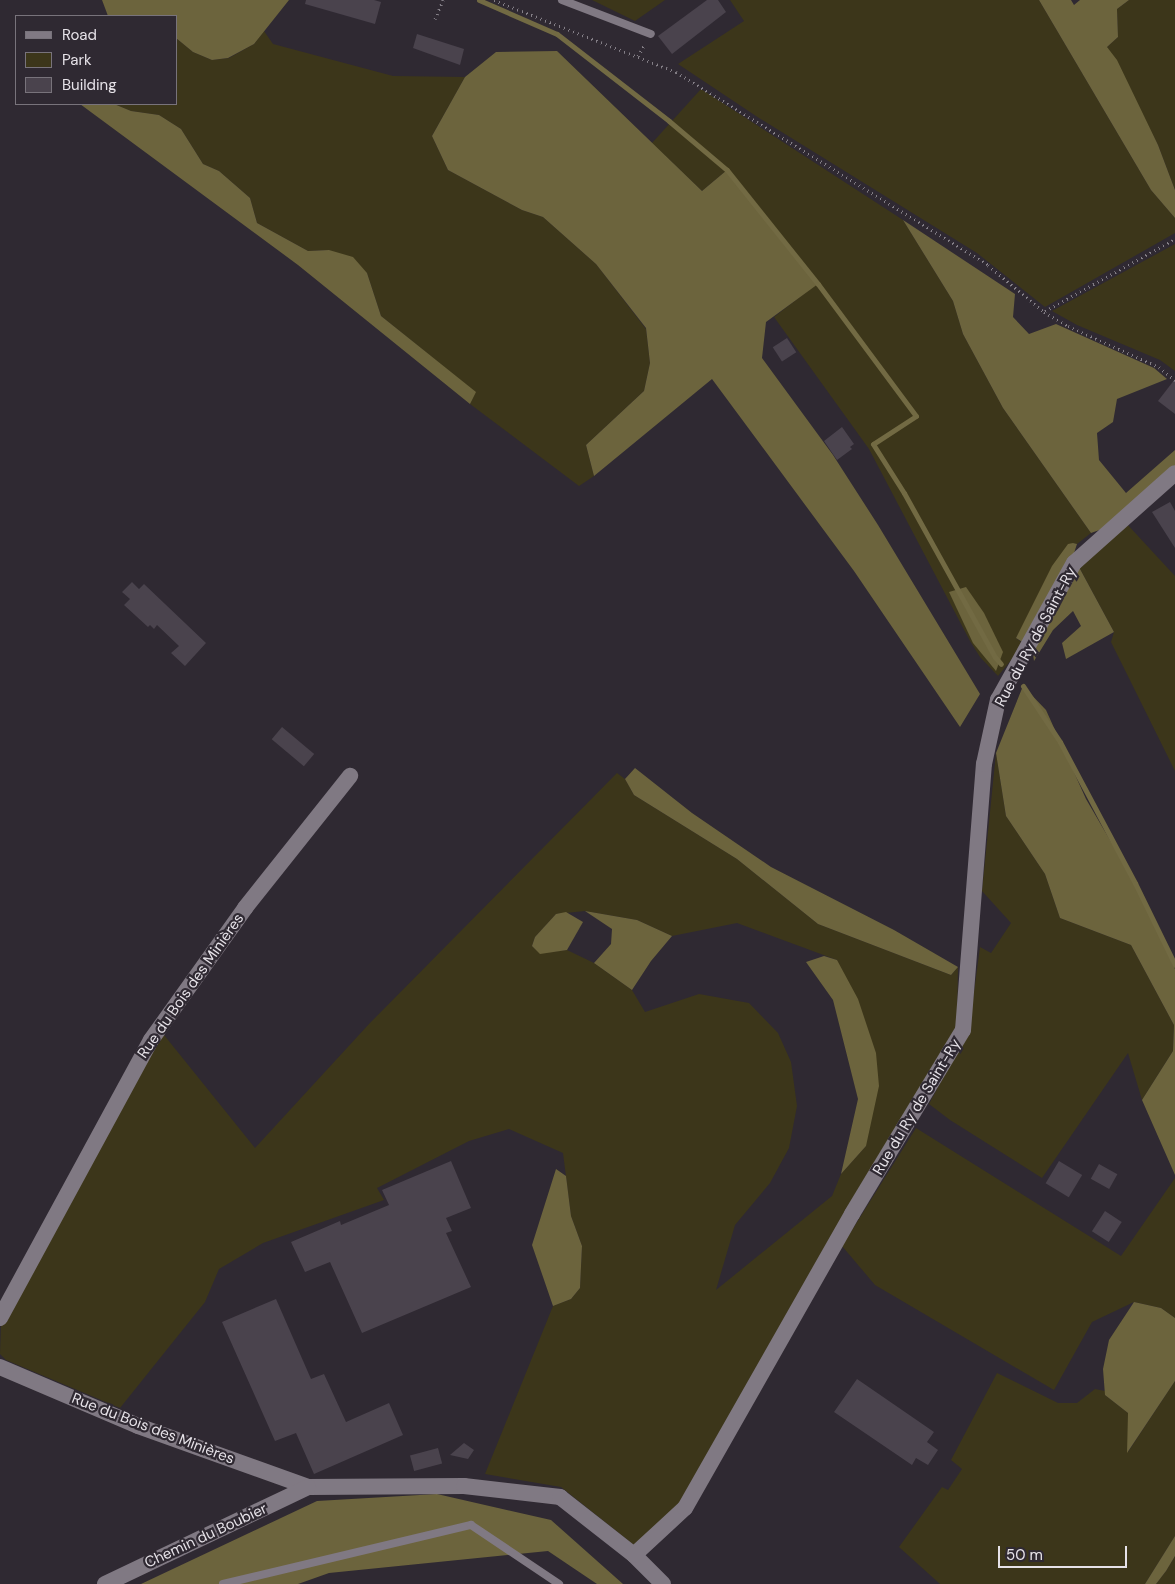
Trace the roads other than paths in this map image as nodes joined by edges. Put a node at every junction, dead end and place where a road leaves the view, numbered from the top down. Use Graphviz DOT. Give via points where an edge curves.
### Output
graph roads {
  1 [pos="562,0"];
  2 [pos="651,34"];
  3 [pos="1175,473"];
  4 [pos="350,776"];
  5 [pos="0,1318"];
  6 [pos="0,1366"];
  7 [pos="308,1487"];
  8 [pos="634,1555"];
  9 [pos="105,1584"];
  10 [pos="223,1584"];
  11 [pos="559,1584"];
  12 [pos="663,1584"];
  1 -- 2 [label="lane"];
  3 -- 8 [label="street, Rue du Ry de Saint-Ry" via="1074,564 998,700 984,764 963,1030 852,1214 685,1508"];
  4 -- 5 [label="street, Rue du Bois des Minières" via="245,908 151,1040"];
  6 -- 7 [label="street, Rue du Bois des Minières" via="138,1426"];
  7 -- 8 [label="street" via="464,1486 560,1497"];
  7 -- 9 [label="street, Chemin du Boubier"];
  8 -- 12 [label="street"];
  10 -- 11 [label="lane" via="471,1525"];
}
